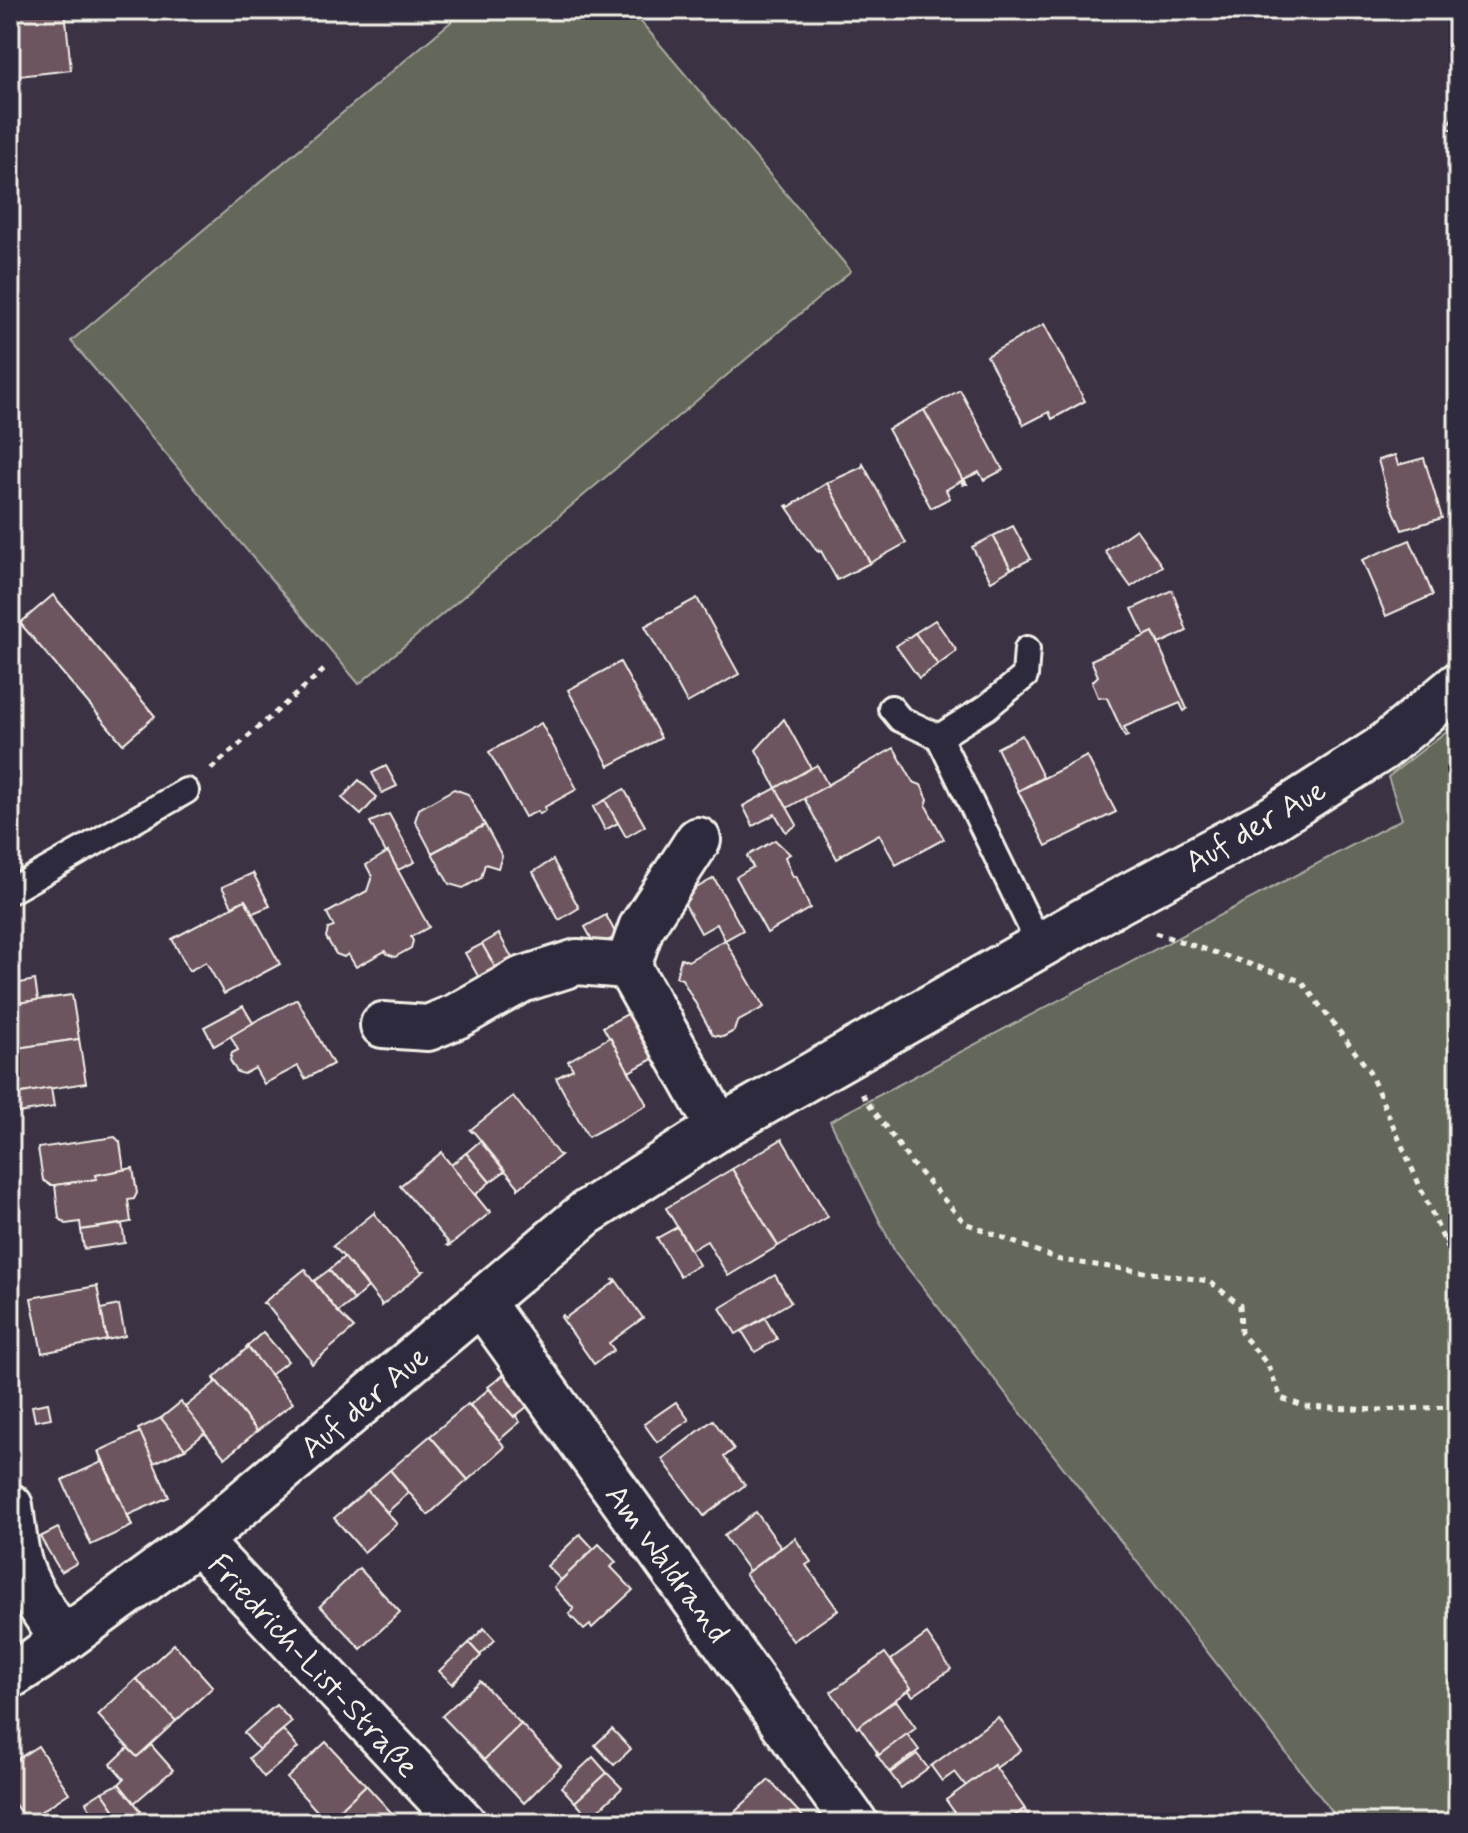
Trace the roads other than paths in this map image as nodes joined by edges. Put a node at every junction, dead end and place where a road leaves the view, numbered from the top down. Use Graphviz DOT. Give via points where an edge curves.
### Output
graph roads {
  1 [pos="1027,649"];
  2 [pos="1458,685"];
  3 [pos="891,708"];
  4 [pos="939,737"];
  5 [pos="186,791"];
  6 [pos="698,840"];
  7 [pos="10,891"];
  8 [pos="1040,946"];
  9 [pos="628,966"];
  10 [pos="383,1025"];
  11 [pos="719,1128"];
  12 [pos="481,1302"];
  13 [pos="10,1506"];
  14 [pos="198,1541"];
  15 [pos="63,1640"];
  16 [pos="10,1676"];
  17 [pos="463,1823"];
  18 [pos="855,1823"];
  1 -- 4 [label="lane" via="1025,676"];
  2 -- 8 [label="street, Auf der Aue" via="1381,749 1272,819"];
  3 -- 4 [label="lane" via="900,719"];
  4 -- 8 [label="lane"];
  5 -- 7 [label="lane"];
  6 -- 9 [label="street" via="641,928"];
  8 -- 11 [label="street, Auf der Aue"];
  9 -- 10 [label="street" via="577,962 521,980 428,1028"];
  9 -- 11 [label="street"];
  11 -- 12 [label="street, Auf der Aue" via="586,1213"];
  12 -- 14 [label="street, Auf der Aue"];
  12 -- 18 [label="street, Am Waldrand"];
  13 -- 15 [label="street" via="21,1570"];
  14 -- 15 [label="street, Auf der Aue"];
  14 -- 17 [label="street, Friedrich-List-Straße"];
  15 -- 16 [label="street, Auf der Aue"];
}
